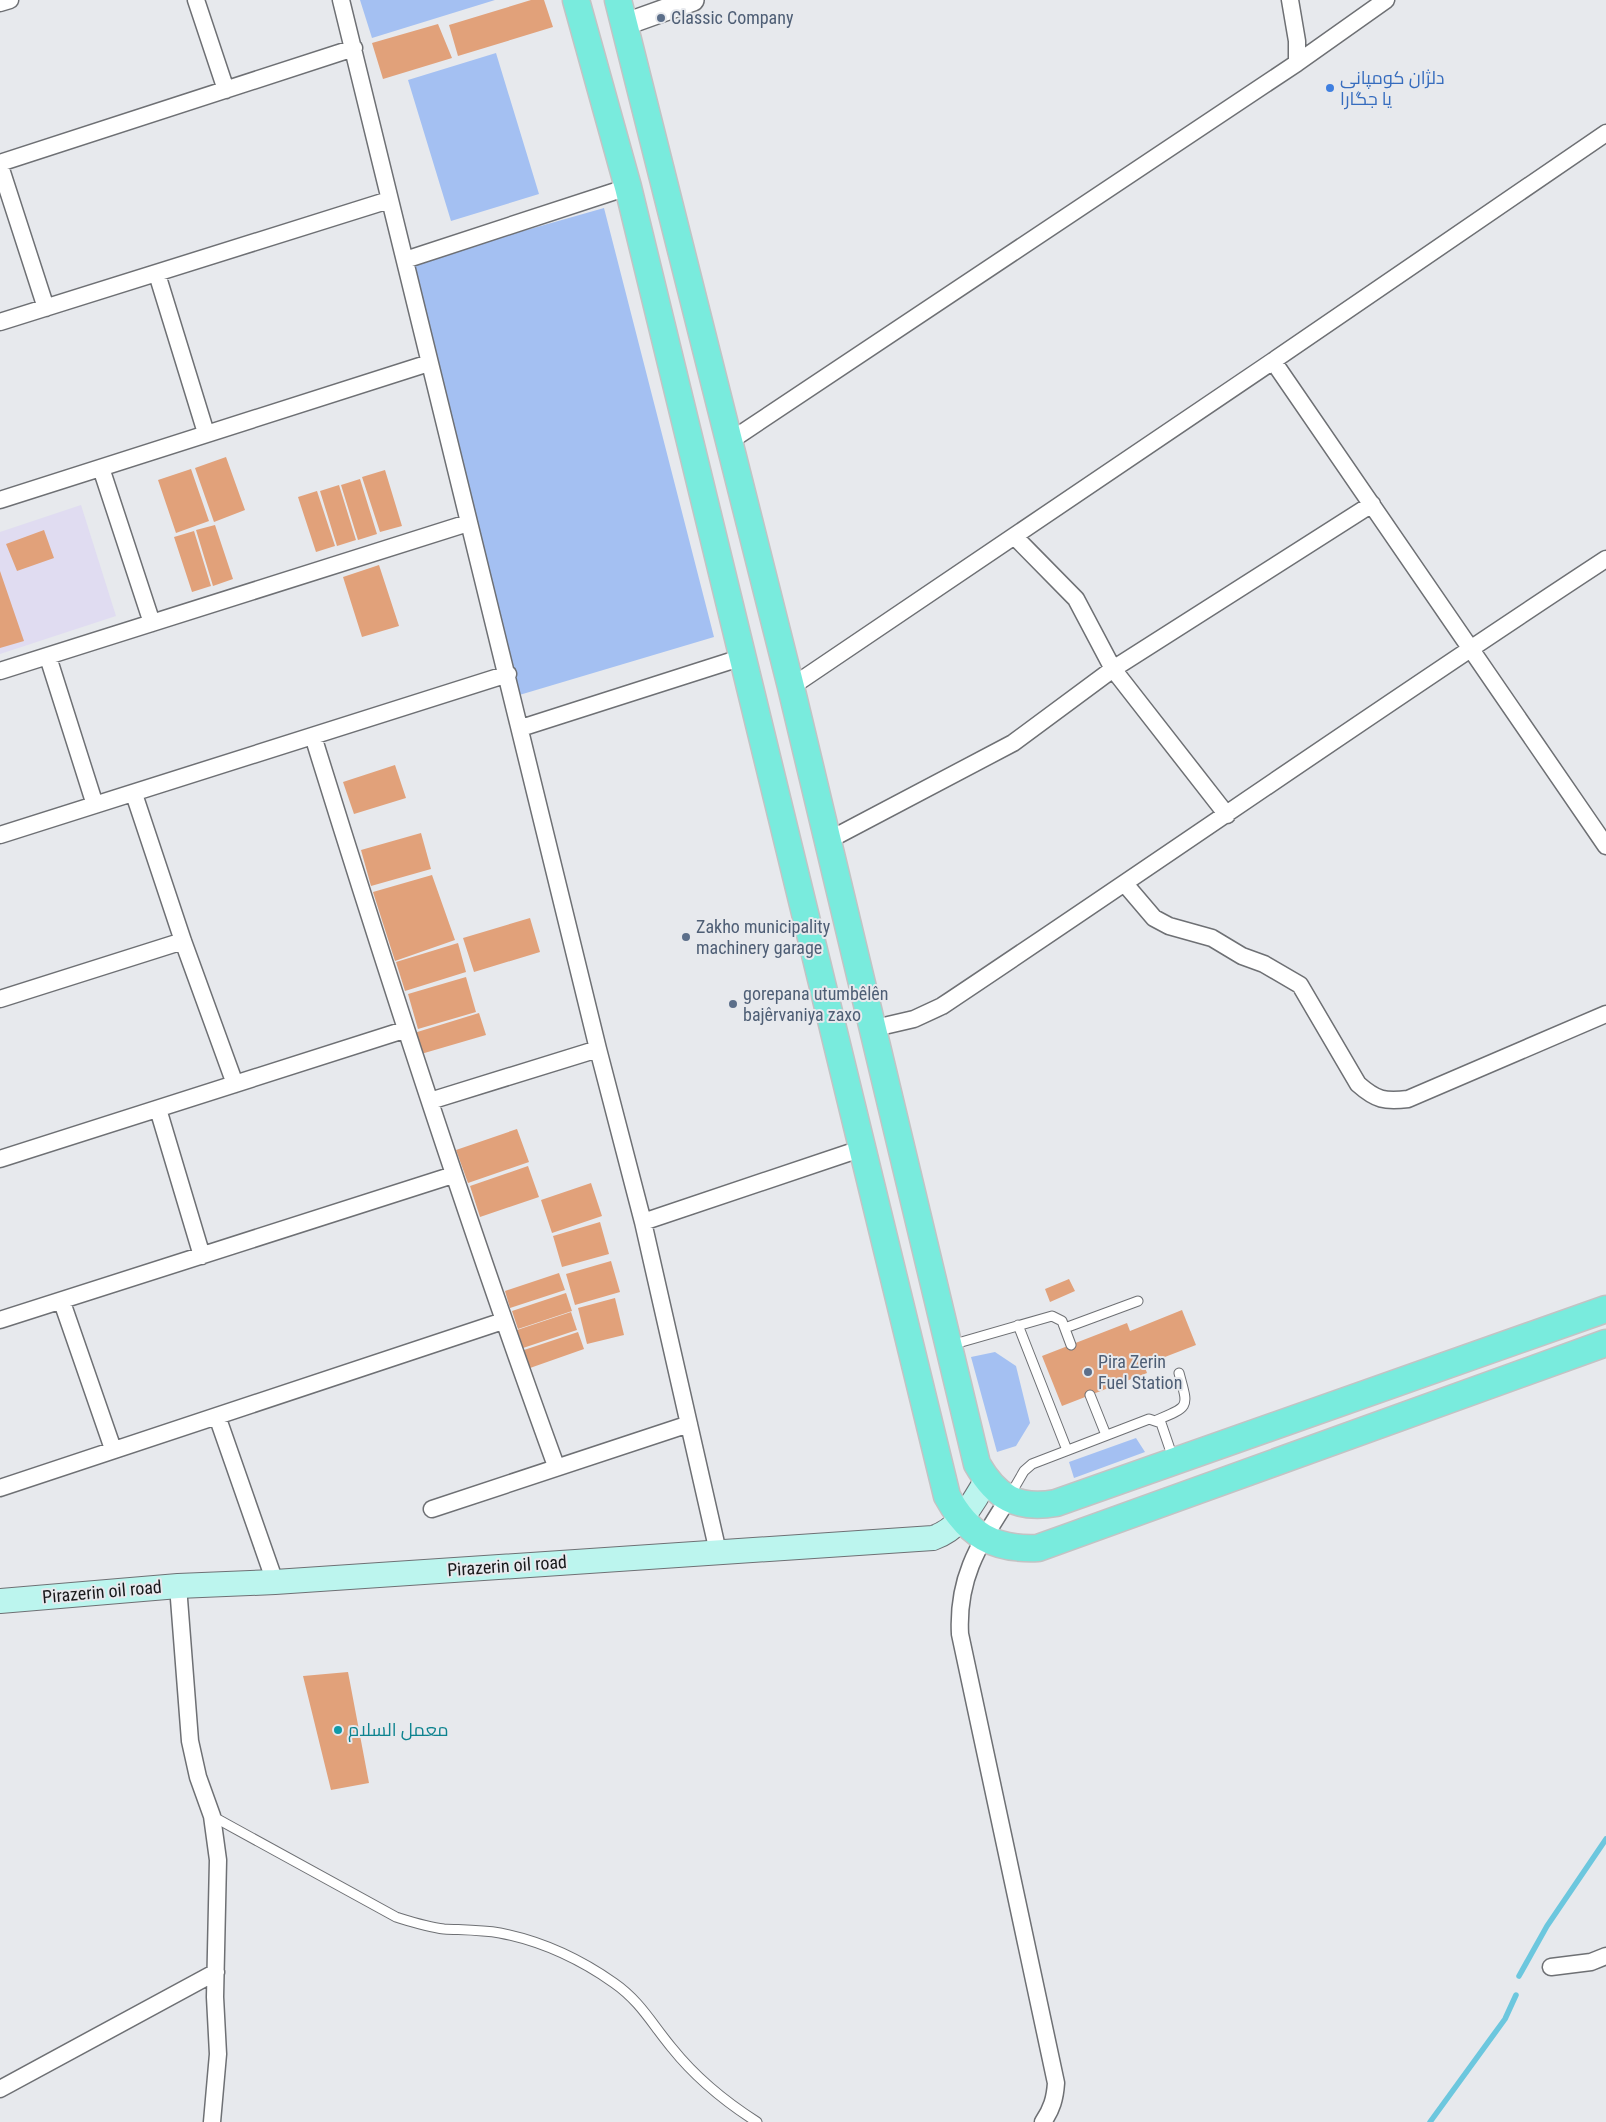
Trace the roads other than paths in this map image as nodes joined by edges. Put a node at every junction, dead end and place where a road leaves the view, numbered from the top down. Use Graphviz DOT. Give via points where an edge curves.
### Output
graph roads {
  1 [pos="10,0"];
  2 [pos="196,0"];
  3 [pos="341,0"];
  4 [pos="576,0"];
  5 [pos="693,0"];
  6 [pos="1290,0"];
  7 [pos="1386,0"];
  8 [pos="0,3"];
  9 [pos="622,12"];
  10 [pos="354,48"];
  11 [pos="1297,63"];
  12 [pos="226,90"];
  13 [pos="1606,133"];
  14 [pos="0,164"];
  15 [pos="628,187"];
  16 [pos="389,200"];
  17 [pos="405,260"];
  18 [pos="157,274"];
  19 [pos="46,308"];
  20 [pos="0,322"];
  21 [pos="1273,361"];
  22 [pos="430,363"];
  23 [pos="206,433"];
  24 [pos="730,441"];
  25 [pos="101,468"];
  26 [pos="0,500"];
  27 [pos="1372,504"];
  28 [pos="468,523"];
  29 [pos="1014,536"];
  30 [pos="1606,559"];
  31 [pos="152,623"];
  32 [pos="1471,647"];
  33 [pos="48,657"];
  34 [pos="743,657"];
  35 [pos="1113,669"];
  36 [pos="0,671"];
  37 [pos="508,674"];
  38 [pos="791,686"];
  39 [pos="521,728"];
  40 [pos="313,736"];
  41 [pos="134,794"];
  42 [pos="95,805"];
  43 [pos="1227,814"];
  44 [pos="0,835"];
  45 [pos="827,841"];
  46 [pos="1606,846"];
  47 [pos="1125,884"];
  48 [pos="183,941"];
  49 [pos="0,999"];
  50 [pos="1606,1014"];
  51 [pos="872,1029"];
  52 [pos="404,1030"];
  53 [pos="598,1049"];
  54 [pos="235,1084"];
  55 [pos="430,1101"];
  56 [pos="158,1109"];
  57 [pos="863,1148"];
  58 [pos="0,1159"];
  59 [pos="453,1175"];
  60 [pos="643,1222"];
  61 [pos="202,1256"];
  62 [pos="1138,1300"];
  63 [pos="62,1302"];
  64 [pos="1606,1309"];
  65 [pos="0,1320"];
  66 [pos="503,1321"];
  67 [pos="1018,1325"];
  68 [pos="1064,1328"];
  69 [pos="1606,1343"];
  70 [pos="1071,1345"];
  71 [pos="948,1346"];
  72 [pos="1178,1373"];
  73 [pos="1090,1395"];
  74 [pos="217,1416"];
  75 [pos="1157,1420"];
  76 [pos="689,1424"];
  77 [pos="1106,1435"];
  78 [pos="113,1449"];
  79 [pos="1067,1450"];
  80 [pos="1174,1461"];
  81 [pos="556,1466"];
  82 [pos="986,1481"];
  83 [pos="0,1488"];
  84 [pos="1008,1499"];
  85 [pos="432,1509"];
  86 [pos="961,1520"];
  87 [pos="984,1538"];
  88 [pos="718,1552"];
  89 [pos="274,1582"];
  90 [pos="178,1586"];
  91 [pos="0,1601"];
  92 [pos="212,1816"];
  93 [pos="1606,1956"];
  94 [pos="1551,1967"];
  95 [pos="216,1972"];
  96 [pos="0,2089"];
  97 [pos="212,2122"];
  98 [pos="757,2122"];
  99 [pos="1043,2122"];
  1 -- 8 [label="street"];
  2 -- 12 [label="street"];
  3 -- 10 [label="street"];
  4 -- 15 [label="main road"];
  5 -- 9 [label="street"];
  6 -- 11 [label="street"];
  7 -- 11 [label="street"];
  9 -- 24 [label="main road"];
  10 -- 12 [label="street"];
  10 -- 16 [label="street"];
  11 -- 24 [label="street"];
  12 -- 14 [label="street"];
  13 -- 21 [label="street"];
  14 -- 19 [label="street"];
  15 -- 17 [label="street"];
  15 -- 34 [label="main road"];
  16 -- 17 [label="street"];
  16 -- 18 [label="street"];
  17 -- 22 [label="street"];
  18 -- 19 [label="street"];
  18 -- 23 [label="street"];
  19 -- 20 [label="street"];
  21 -- 27 [label="street"];
  21 -- 29 [label="street"];
  22 -- 23 [label="street"];
  22 -- 28 [label="street"];
  23 -- 25 [label="street"];
  24 -- 38 [label="main road"];
  25 -- 26 [label="street"];
  25 -- 31 [label="street"];
  27 -- 32 [label="street"];
  27 -- 35 [label="street"];
  28 -- 31 [label="street"];
  28 -- 37 [label="street"];
  29 -- 35 [label="street" via="1076,599"];
  29 -- 38 [label="street"];
  30 -- 32 [label="street"];
  31 -- 33 [label="street"];
  32 -- 43 [label="street"];
  32 -- 46 [label="street"];
  33 -- 36 [label="street"];
  33 -- 42 [label="street"];
  34 -- 39 [label="street"];
  34 -- 57 [label="main road"];
  35 -- 43 [label="street"];
  35 -- 45 [label="street" via="1013,743"];
  37 -- 39 [label="street"];
  37 -- 40 [label="street"];
  38 -- 45 [label="main road"];
  39 -- 53 [label="street"];
  40 -- 41 [label="street"];
  40 -- 52 [label="street"];
  41 -- 42 [label="street"];
  41 -- 48 [label="street"];
  42 -- 44 [label="street"];
  43 -- 47 [label="street"];
  45 -- 51 [label="main road"];
  47 -- 50 [label="street" via="1154,918 1169,926 1212,938 1300,985 1358,1084 1371,1096 1390,1101 1408,1099"];
  47 -- 51 [label="street" via="942,1006 914,1020"];
  48 -- 49 [label="street"];
  48 -- 54 [label="street"];
  51 -- 71 [label="main road"];
  52 -- 54 [label="street"];
  52 -- 55 [label="street"];
  53 -- 55 [label="street"];
  53 -- 60 [label="street"];
  54 -- 56 [label="street"];
  55 -- 59 [label="street"];
  56 -- 58 [label="street"];
  56 -- 61 [label="street"];
  57 -- 60 [label="street"];
  57 -- 86 [label="main road" via="947,1496"];
  59 -- 61 [label="street"];
  59 -- 66 [label="street"];
  60 -- 76 [label="street"];
  61 -- 63 [label="street"];
  62 -- 68 [label="lane"];
  63 -- 65 [label="street"];
  63 -- 78 [label="street"];
  64 -- 80 [label="main road"];
  66 -- 74 [label="street"];
  66 -- 81 [label="street"];
  67 -- 68 [label="lane" via="1052,1316 1059,1318"];
  67 -- 71 [label="lane"];
  67 -- 79 [label="lane"];
  68 -- 70 [label="lane"];
  69 -- 87 [label="main road" via="1057,1543 1020,1549 1001,1546"];
  71 -- 82 [label="main road" via="977,1464"];
  72 -- 75 [label="lane" via="1186,1401 1184,1406"];
  73 -- 77 [label="lane"];
  74 -- 78 [label="street"];
  74 -- 89 [label="street"];
  75 -- 77 [label="lane" via="1149,1419"];
  75 -- 80 [label="lane" via="1164,1427"];
  76 -- 81 [label="street"];
  76 -- 88 [label="street"];
  77 -- 79 [label="lane"];
  78 -- 83 [label="street"];
  79 -- 84 [label="lane" via="1027,1467"];
  80 -- 84 [label="main road" via="1056,1503 1024,1505"];
  81 -- 85 [label="street"];
  82 -- 84 [label="main road"];
  82 -- 86 [label="main road, Pirazerin oil road"];
  84 -- 87 [label="street"];
  86 -- 87 [label="main road"];
  86 -- 88 [label="main road, Pirazerin oil road" via="949,1531 933,1538"];
  87 -- 99 [label="street" via="962,1588 958,1611 960,1634 1056,2083 1055,2097"];
  88 -- 89 [label="main road, Pirazerin oil road"];
  89 -- 90 [label="main road, Pirazerin oil road"];
  90 -- 91 [label="main road, Pirazerin oil road"];
  90 -- 92 [label="street" via="190,1742"];
  92 -- 95 [label="street" via="218,1860"];
  92 -- 98 [label="lane" via="396,1917 442,1928 499,1933 562,1952 614,1983 635,2000 689,2069"];
  93 -- 94 [label="street" via="1591,1962"];
  95 -- 96 [label="street"];
  95 -- 97 [label="street" via="218,2054"];
}
